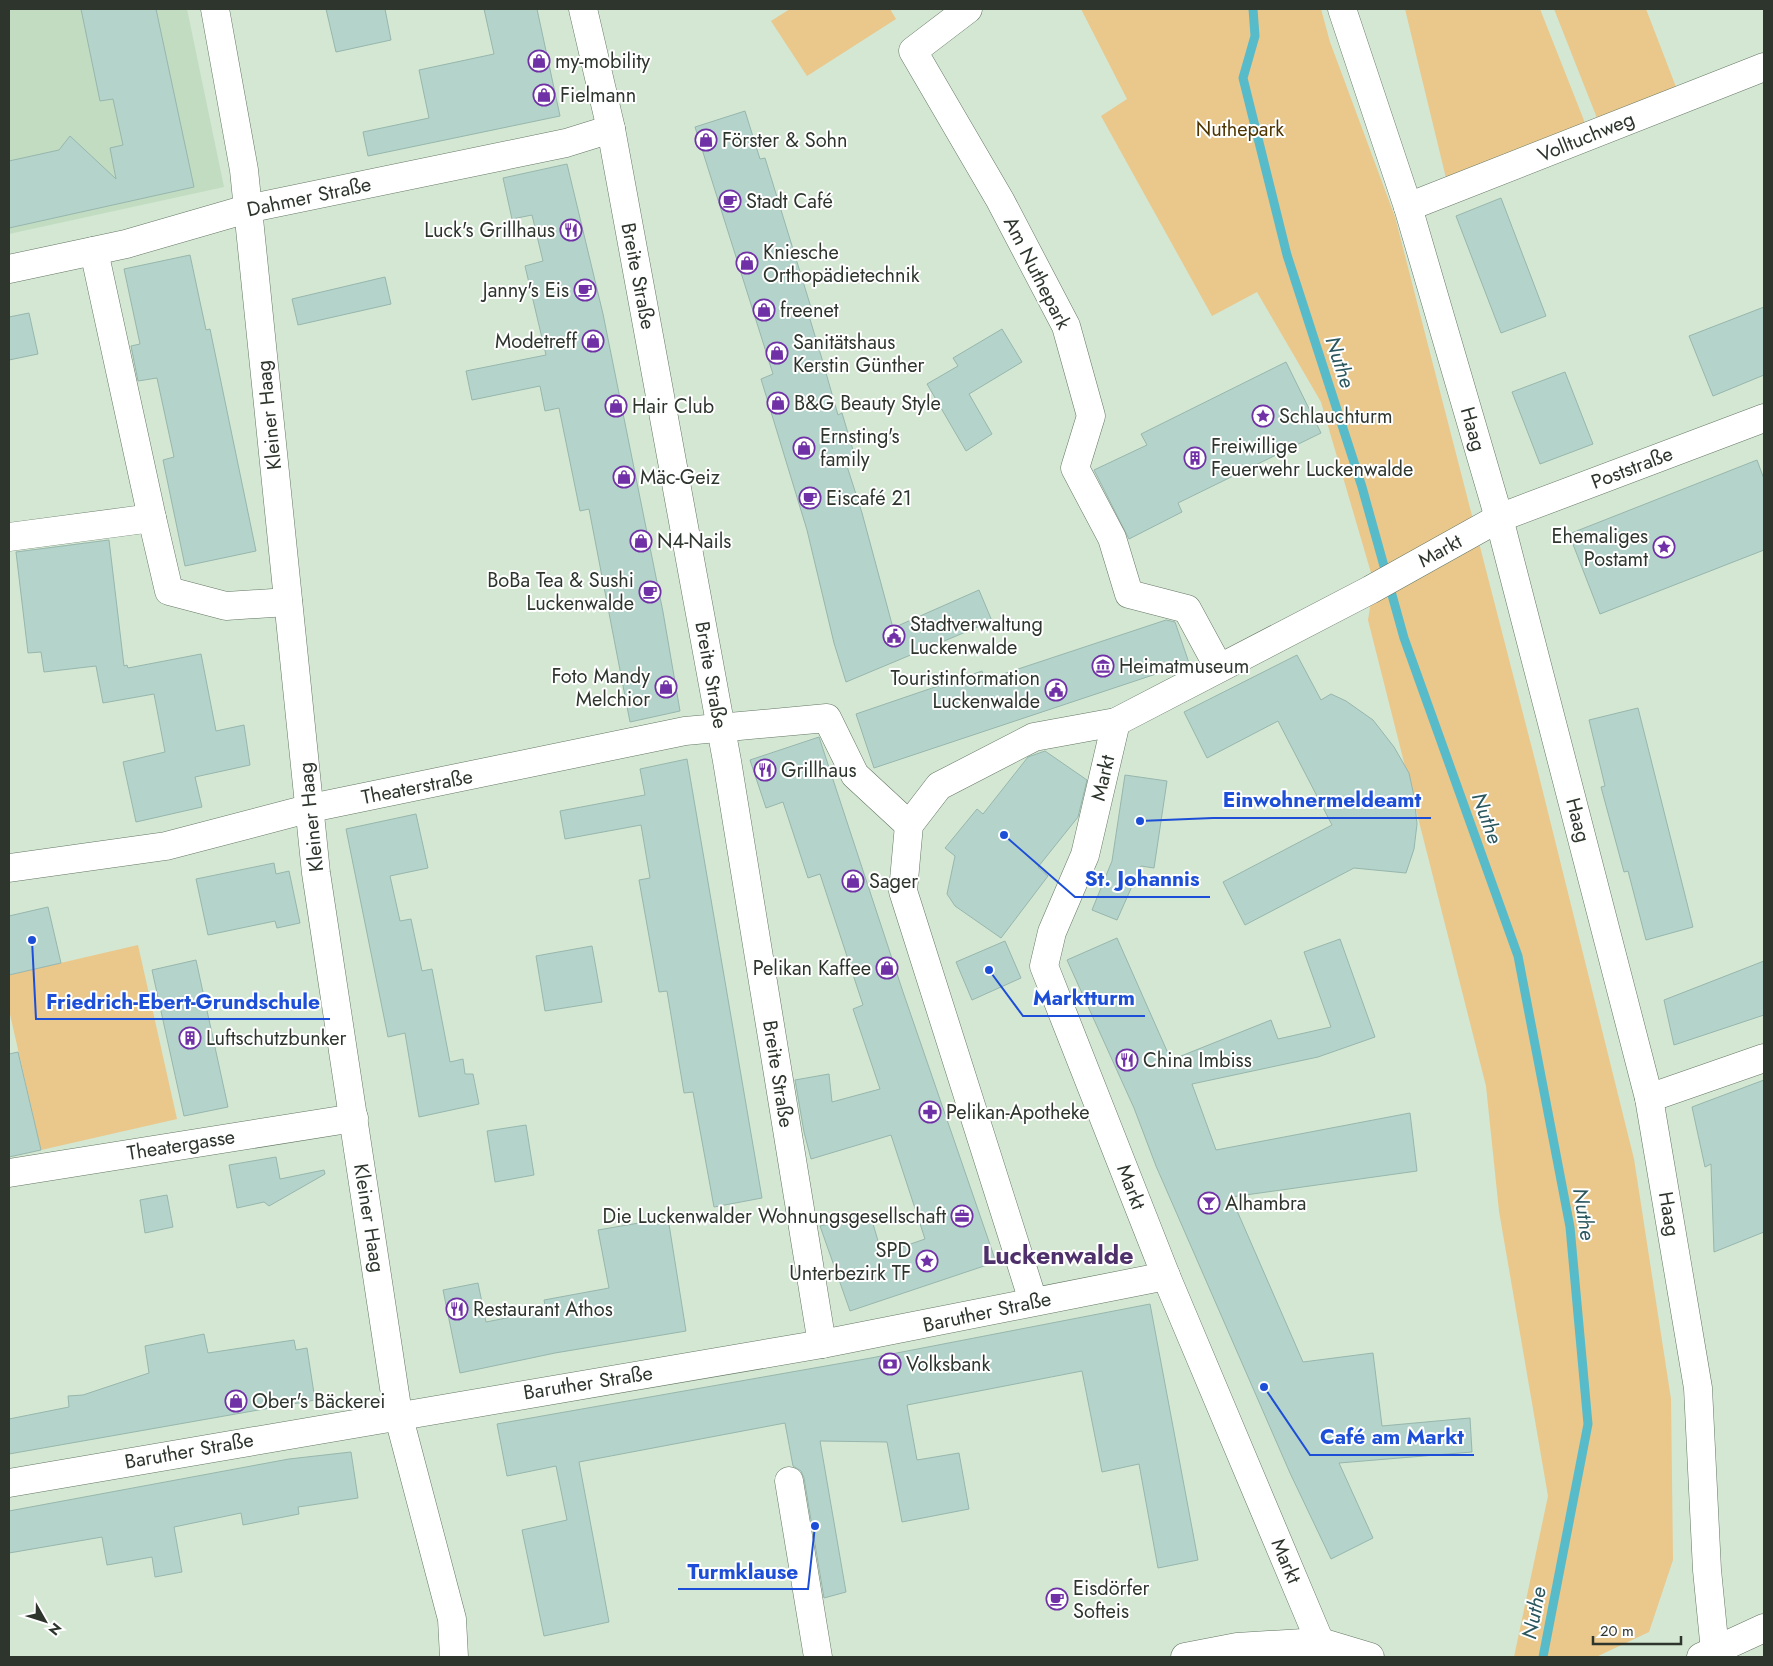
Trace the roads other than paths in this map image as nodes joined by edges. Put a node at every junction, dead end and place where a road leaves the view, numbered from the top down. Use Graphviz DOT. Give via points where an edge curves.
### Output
graph roads {
  1 [pos="215,9"];
  2 [pos="583,9"];
  3 [pos="968,9"];
  4 [pos="1342,9"];
  5 [pos="1764,67"];
  6 [pos="611,129"];
  7 [pos="1408,207"];
  8 [pos="247,210"];
  9 [pos="94,251"];
  10 [pos="9,269"];
  11 [pos="1764,418"];
  12 [pos="152,518"];
  13 [pos="1499,518"];
  14 [pos="9,537"];
  15 [pos="288,602"];
  16 [pos="1219,668"];
  17 [pos="1116,722"];
  18 [pos="720,727"];
  19 [pos="310,808"];
  20 [pos="909,825"];
  21 [pos="9,868"];
  22 [pos="1764,1058"];
  23 [pos="1649,1098"];
  24 [pos="354,1118"];
  25 [pos="9,1173"];
  26 [pos="1166,1276"];
  27 [pos="1033,1301"];
  28 [pos="822,1344"];
  29 [pos="398,1414"];
  30 [pos="789,1481"];
  31 [pos="9,1482"];
  32 [pos="452,1619"];
  33 [pos="1764,1628"];
  34 [pos="1320,1642"];
  35 [pos="1237,1652"];
  36 [pos="1711,1655"];
  37 [pos="454,1657"];
  38 [pos="472,1657"];
  39 [pos="818,1657"];
  40 [pos="1185,1657"];
  41 [pos="1370,1657"];
  1 -- 8 [label="street, Kleiner Haag" via="244,170"];
  2 -- 6 [label="street, Breite Straße"];
  3 -- 16 [label="street, Am Nuthepark" via="913,51 1000,200 1066,326 1091,416 1075,468 1112,538 1129,594 1187,609"];
  4 -- 7 [label="street, Haag"];
  5 -- 7 [label="street, Volltuchweg"];
  6 -- 8 [label="street, Dahmer Straße" via="566,142"];
  6 -- 18 [label="street, Breite Straße"];
  7 -- 13 [label="street, Haag"];
  8 -- 9 [label="street, Dahmer Straße"];
  8 -- 15 [label="street, Kleiner Haag"];
  9 -- 10 [label="street, Dahmer Straße"];
  9 -- 12 [label="street"];
  11 -- 13 [label="street, Poststraße"];
  12 -- 14 [label="street"];
  12 -- 15 [label="street" via="169,592 226,606"];
  13 -- 16 [label="street, Markt" via="1370,590"];
  13 -- 23 [label="street, Haag"];
  15 -- 19 [label="street, Kleiner Haag"];
  16 -- 17 [label="street, Markt"];
  17 -- 20 [label="street, Markt" via="1034,737 939,786"];
  17 -- 26 [label="street, Markt" via="1085,855 1052,932 1044,966"];
  18 -- 19 [label="street, Theaterstraße" via="685,731"];
  18 -- 20 [label="street, Theaterstraße" via="827,718 855,775"];
  18 -- 28 [label="street, Breite Straße"];
  19 -- 21 [label="street, Theaterstraße" via="166,846"];
  19 -- 24 [label="street, Kleiner Haag" via="316,873"];
  20 -- 27 [label="street" via="903,891"];
  22 -- 23 [label="street"];
  23 -- 36 [label="street, Haag" via="1698,1388"];
  24 -- 25 [label="street, Theatergasse"];
  24 -- 29 [label="street, Kleiner Haag"];
  26 -- 27 [label="street, Baruther Straße"];
  26 -- 34 [label="street, Markt"];
  27 -- 28 [label="street, Baruther Straße"];
  28 -- 29 [label="street, Baruther Straße"];
  29 -- 31 [label="street, Baruther Straße"];
  29 -- 32 [label="street, Kleiner Haag"];
  30 -- 39 [label="street"];
  32 -- 37 [label="street, Kleiner Haag"];
  32 -- 38 [label="street, Kleiner Haag"];
  33 -- 36 [label="street"];
  34 -- 35 [label="street"];
  34 -- 41 [label="street"];
  35 -- 40 [label="street"];
}
